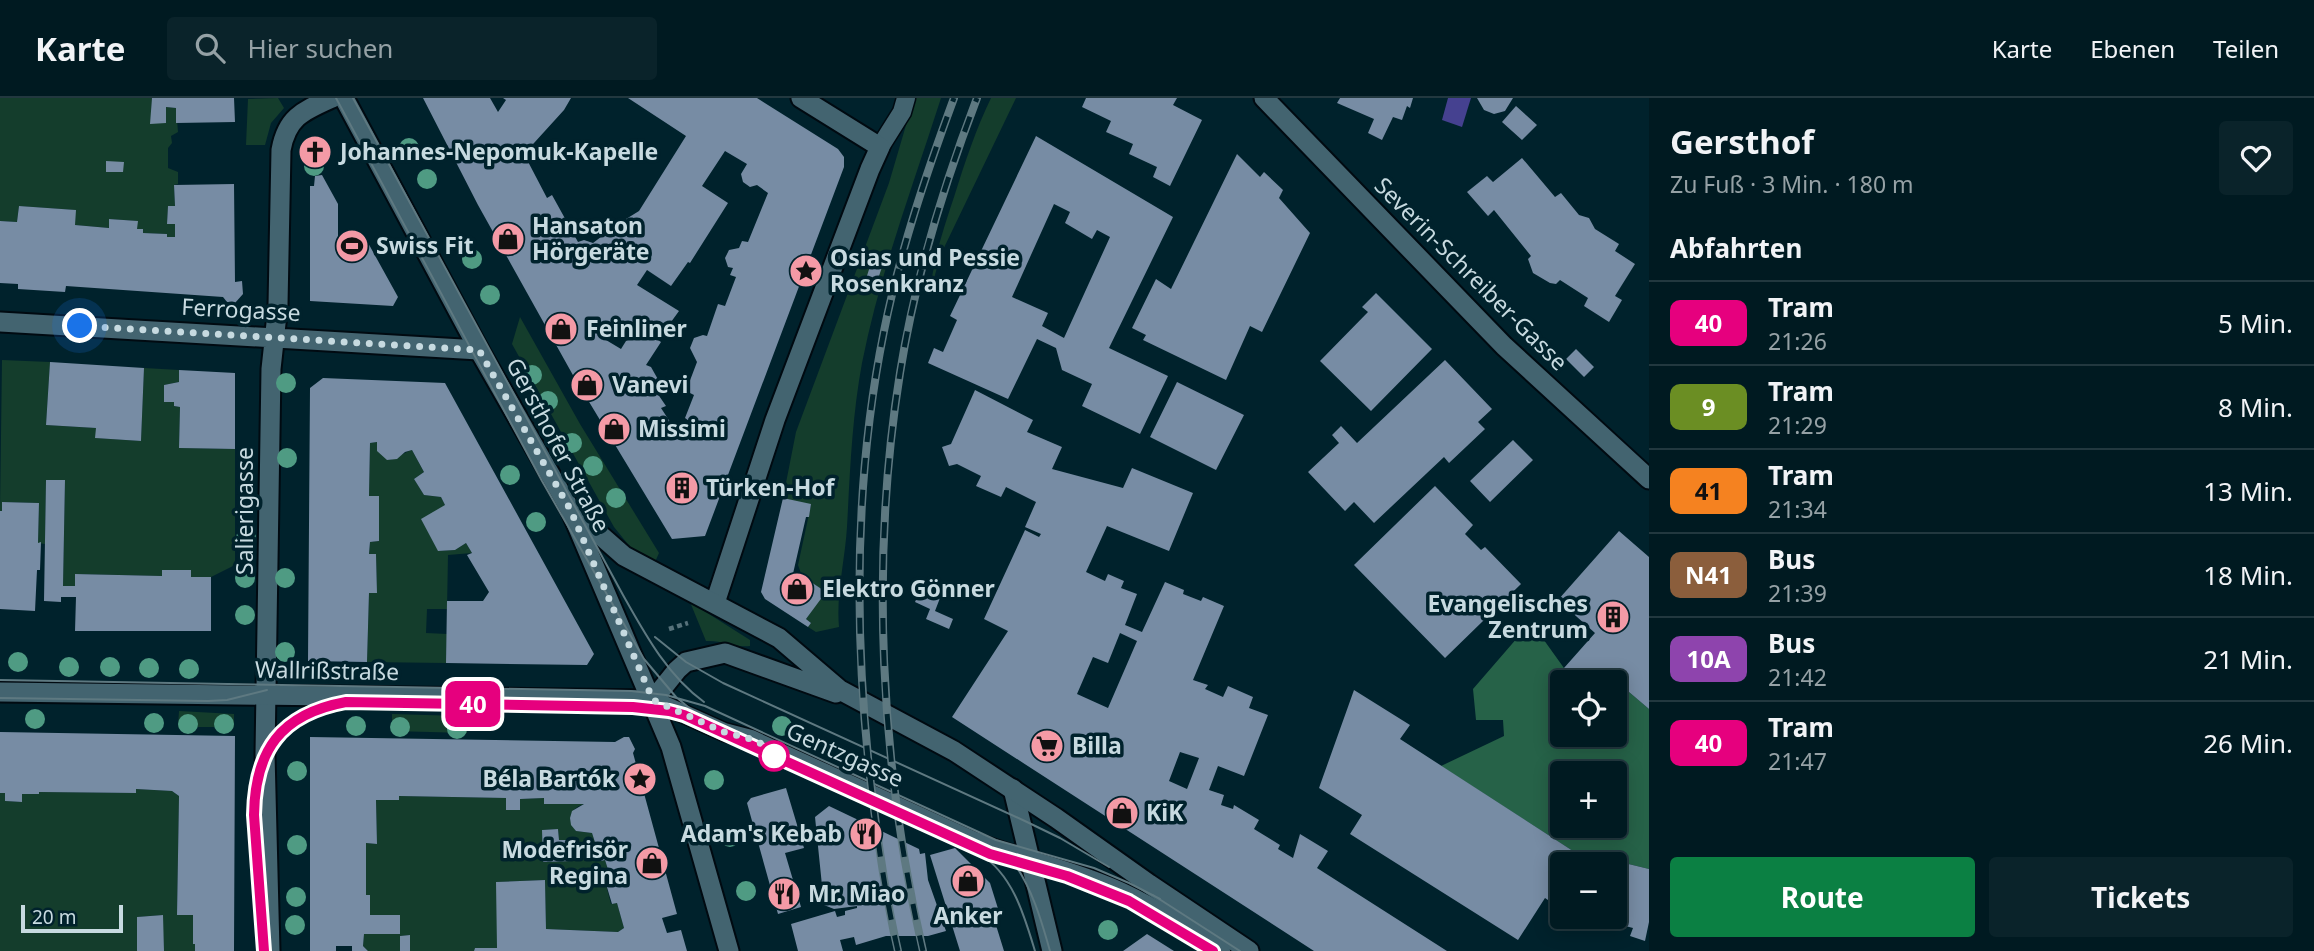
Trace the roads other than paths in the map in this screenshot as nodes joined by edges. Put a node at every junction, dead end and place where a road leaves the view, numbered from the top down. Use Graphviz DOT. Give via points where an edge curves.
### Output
graph roads {
  1 [pos="332,98"];
  2 [pos="344,98"];
  3 [pos="801,98"];
  4 [pos="906,98"];
  5 [pos="1264,98"];
  6 [pos="880,147"];
  7 [pos="0,322"];
  8 [pos="274,336"];
  9 [pos="479,350"];
  10 [pos="1649,479"];
  11 [pos="570,509"];
  12 [pos="715,603"];
  13 [pos="0,692"];
  14 [pos="268,695"];
  15 [pos="853,698"];
  16 [pos="653,700"];
  17 [pos="1013,789"];
  18 [pos="1030,860"];
  19 [pos="270,951"];
  20 [pos="729,951"];
  21 [pos="1052,951"];
  22 [pos="1221,951"];
  23 [pos="1248,951"];
  1 -- 8 [label="street, Salierigasse" via="293,120 284,133"];
  2 -- 9 [label="street, Gersthofer Straße"];
  3 -- 6 [label="street"];
  4 -- 6 [label="lane"];
  5 -- 10 [label="street, Severin-Schreiber-Gasse" via="1504,346"];
  6 -- 12 [label="street" via="775,419"];
  7 -- 8 [label="street, Ferrogasse"];
  8 -- 9 [label="street, Ferrogasse"];
  8 -- 14 [label="street, Salierigasse"];
  9 -- 11 [label="street, Gersthofer Straße"];
  11 -- 12 [label="street" via="624,556"];
  11 -- 16 [label="street, Gersthofer Straße"];
  12 -- 15 [label="street" via="779,638"];
  13 -- 14 [label="street, Wallrißstraße"];
  14 -- 16 [label="street, Wallrißstraße"];
  14 -- 19 [label="street, Salierigasse"];
  15 -- 16 [label="street" via="725,653 686,662"];
  15 -- 17 [label="street" via="954,751"];
  16 -- 18 [label="lane, Gentzgasse" via="751,739 974,841"];
  16 -- 20 [label="street, Gersthofer Straße" via="671,747"];
  17 -- 18 [label="street"];
  17 -- 23 [label="street"];
  18 -- 21 [label="street"];
  18 -- 22 [label="lane, Gentzgasse" via="1113,888"];
}
